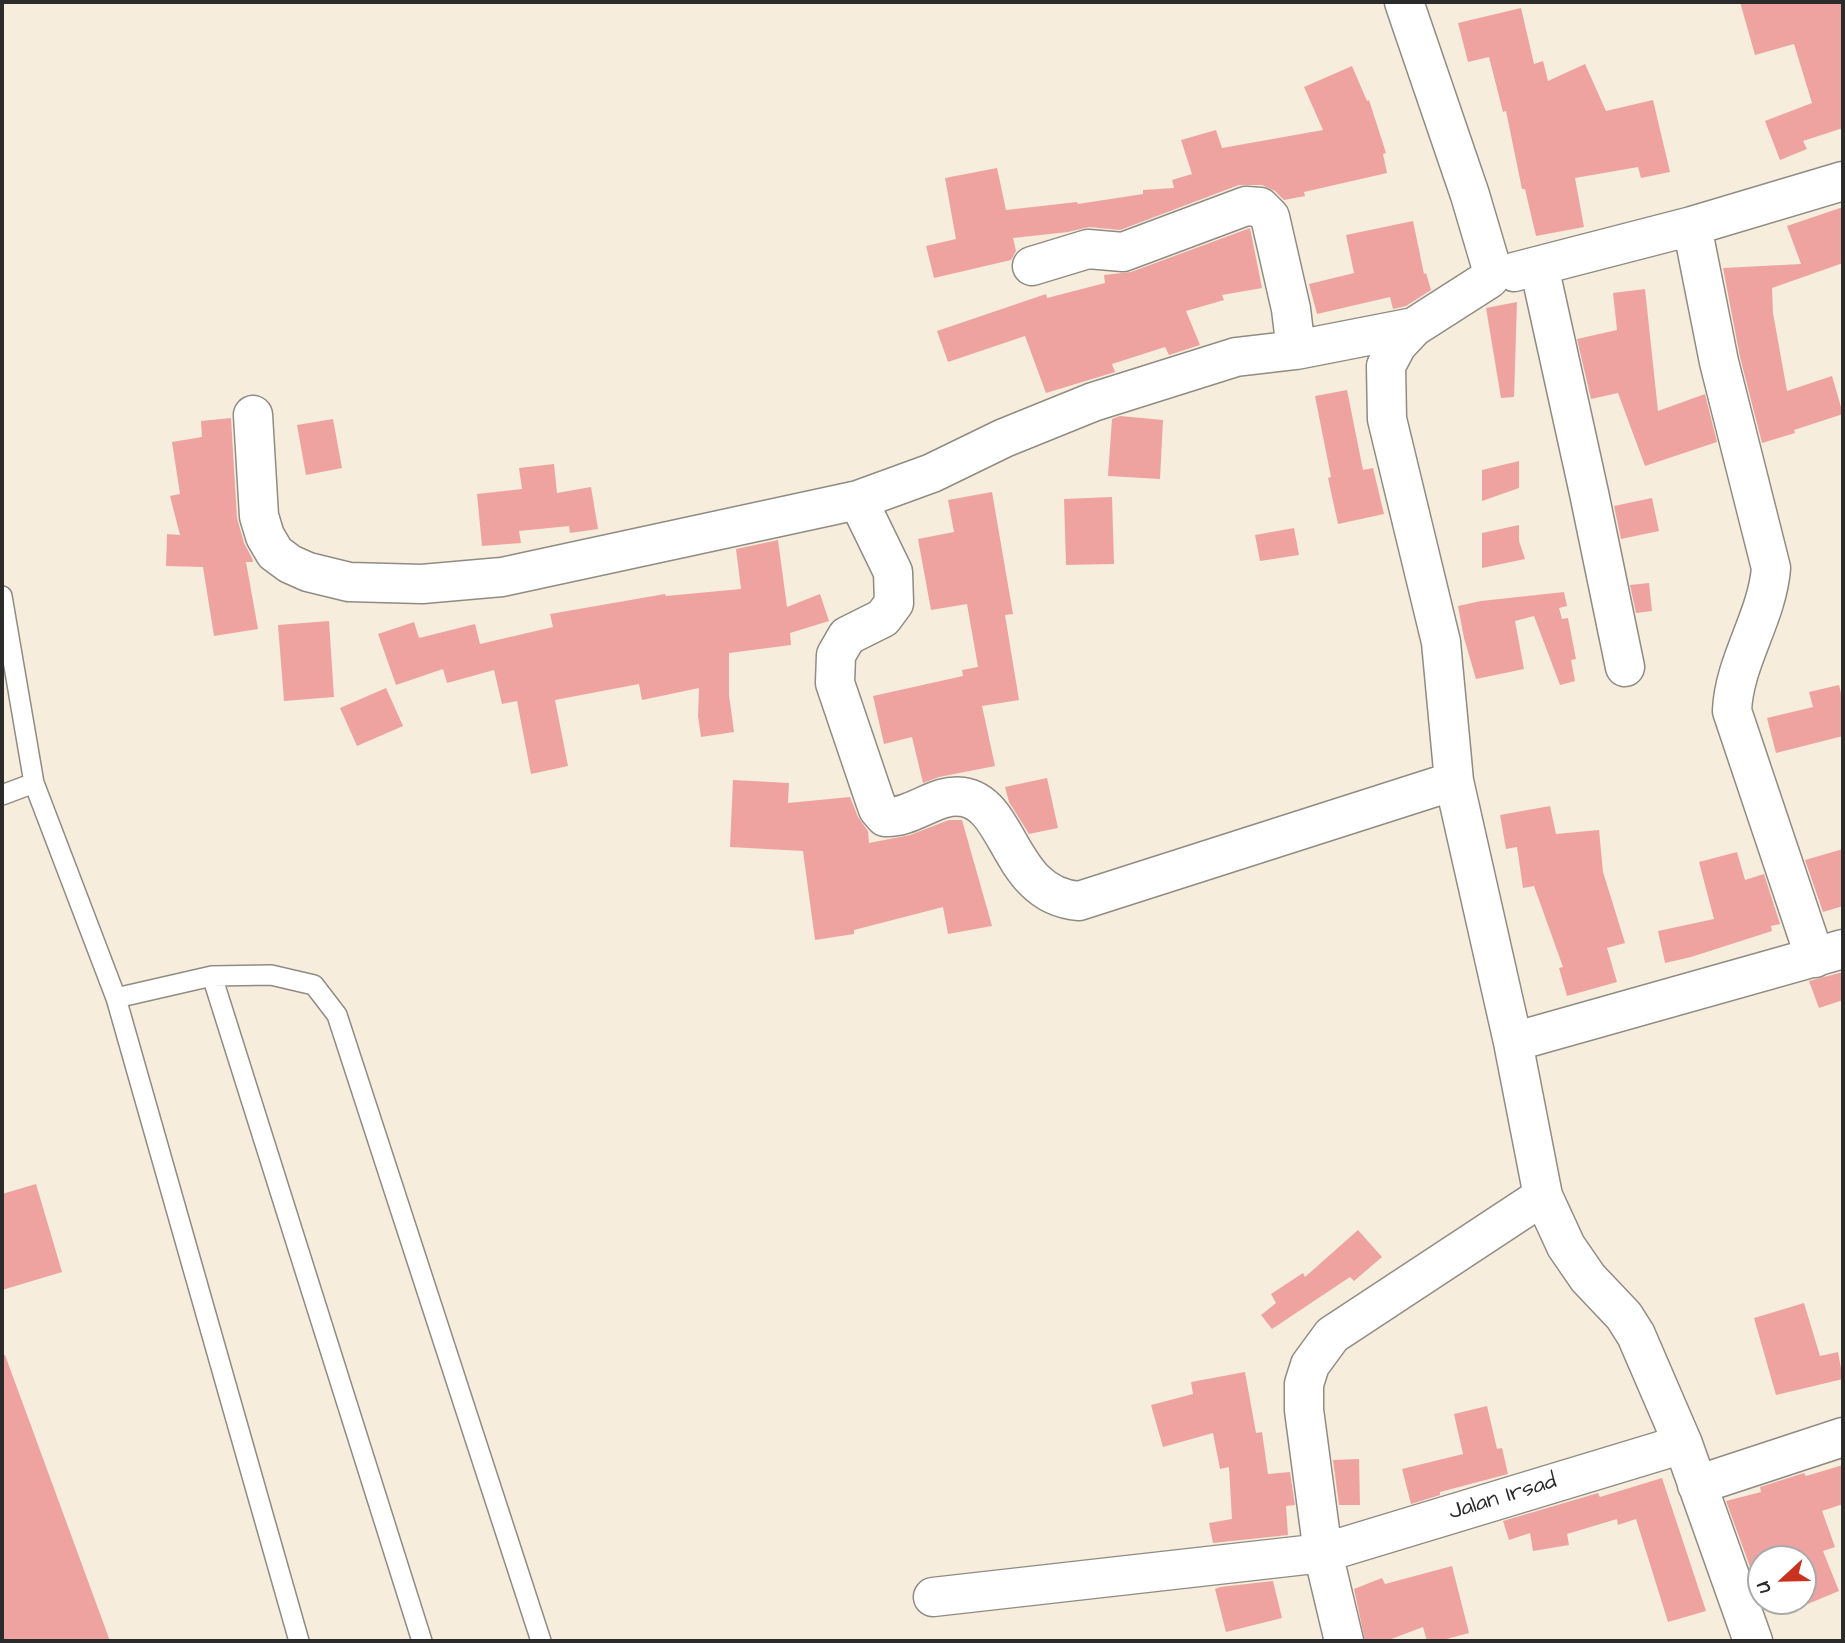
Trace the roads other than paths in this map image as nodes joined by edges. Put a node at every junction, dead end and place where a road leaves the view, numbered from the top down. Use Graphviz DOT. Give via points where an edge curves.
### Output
graph roads {
  1 [pos="1404,2"];
  2 [pos="1843,181"];
  3 [pos="1692,226"];
  4 [pos="1032,266"];
  5 [pos="1539,266"];
  6 [pos="1489,279"];
  7 [pos="1414,327"];
  8 [pos="1296,350"];
  9 [pos="253,415"];
  10 [pos="858,500"];
  11 [pos="2,596"];
  12 [pos="1625,667"];
  13 [pos="1454,781"];
  14 [pos="34,783"];
  15 [pos="2,795"];
  16 [pos="1829,954"];
  17 [pos="212,976"];
  18 [pos="116,998"];
  19 [pos="1513,1042"];
  20 [pos="1543,1196"];
  21 [pos="1843,1437"];
  22 [pos="1683,1444"];
  23 [pos="1697,1485"];
  24 [pos="1323,1553"];
  25 [pos="933,1597"];
  26 [pos="299,1641"];
  27 [pos="422,1641"];
  28 [pos="541,1641"];
  29 [pos="1344,1641"];
  30 [pos="1753,1641"];
  1 -- 6 [label="street" via="1470,195 1491,265"];
  2 -- 3 [label="street"];
  3 -- 5 [label="street"];
  3 -- 16 [label="street" via="1719,362 1771,568 1734,685 1732,711"];
  4 -- 8 [label="street" via="1088,249 1123,252 1246,206 1260,207 1270,217"];
  5 -- 6 [label="street"];
  5 -- 12 [label="street"];
  6 -- 7 [label="street"];
  7 -- 8 [label="street"];
  7 -- 13 [label="street" via="1386,366 1387,419 1441,642"];
  8 -- 10 [label="street" via="1236,357 1093,402 932,473"];
  9 -- 10 [label="street" via="259,516 265,536 275,553 290,564 349,582 422,584 502,577"];
  10 -- 13 [label="street" via="893,572 894,603 883,618 847,636 836,655 835,683 878,809 885,817 951,797 973,800 990,815 1042,889 1062,900 1079,901"];
  11 -- 14 [label="lane"];
  13 -- 19 [label="street"];
  14 -- 15 [label="lane"];
  14 -- 18 [label="lane"];
  16 -- 19 [label="street"];
  17 -- 18 [label="lane"];
  17 -- 27 [label="lane"];
  17 -- 28 [label="lane" via="271,975 314,985 337,1015"];
  18 -- 26 [label="lane"];
  19 -- 20 [label="street"];
  20 -- 22 [label="street" via="1566,1246 1636,1335"];
  20 -- 24 [label="street" via="1332,1335 1310,1365 1304,1410"];
  21 -- 23 [label="street"];
  22 -- 23 [label="street"];
  22 -- 24 [label="street, Jalan Irsad"];
  23 -- 30 [label="street"];
  24 -- 25 [label="street, Jalan Irsad"];
  24 -- 29 [label="street"];
}
